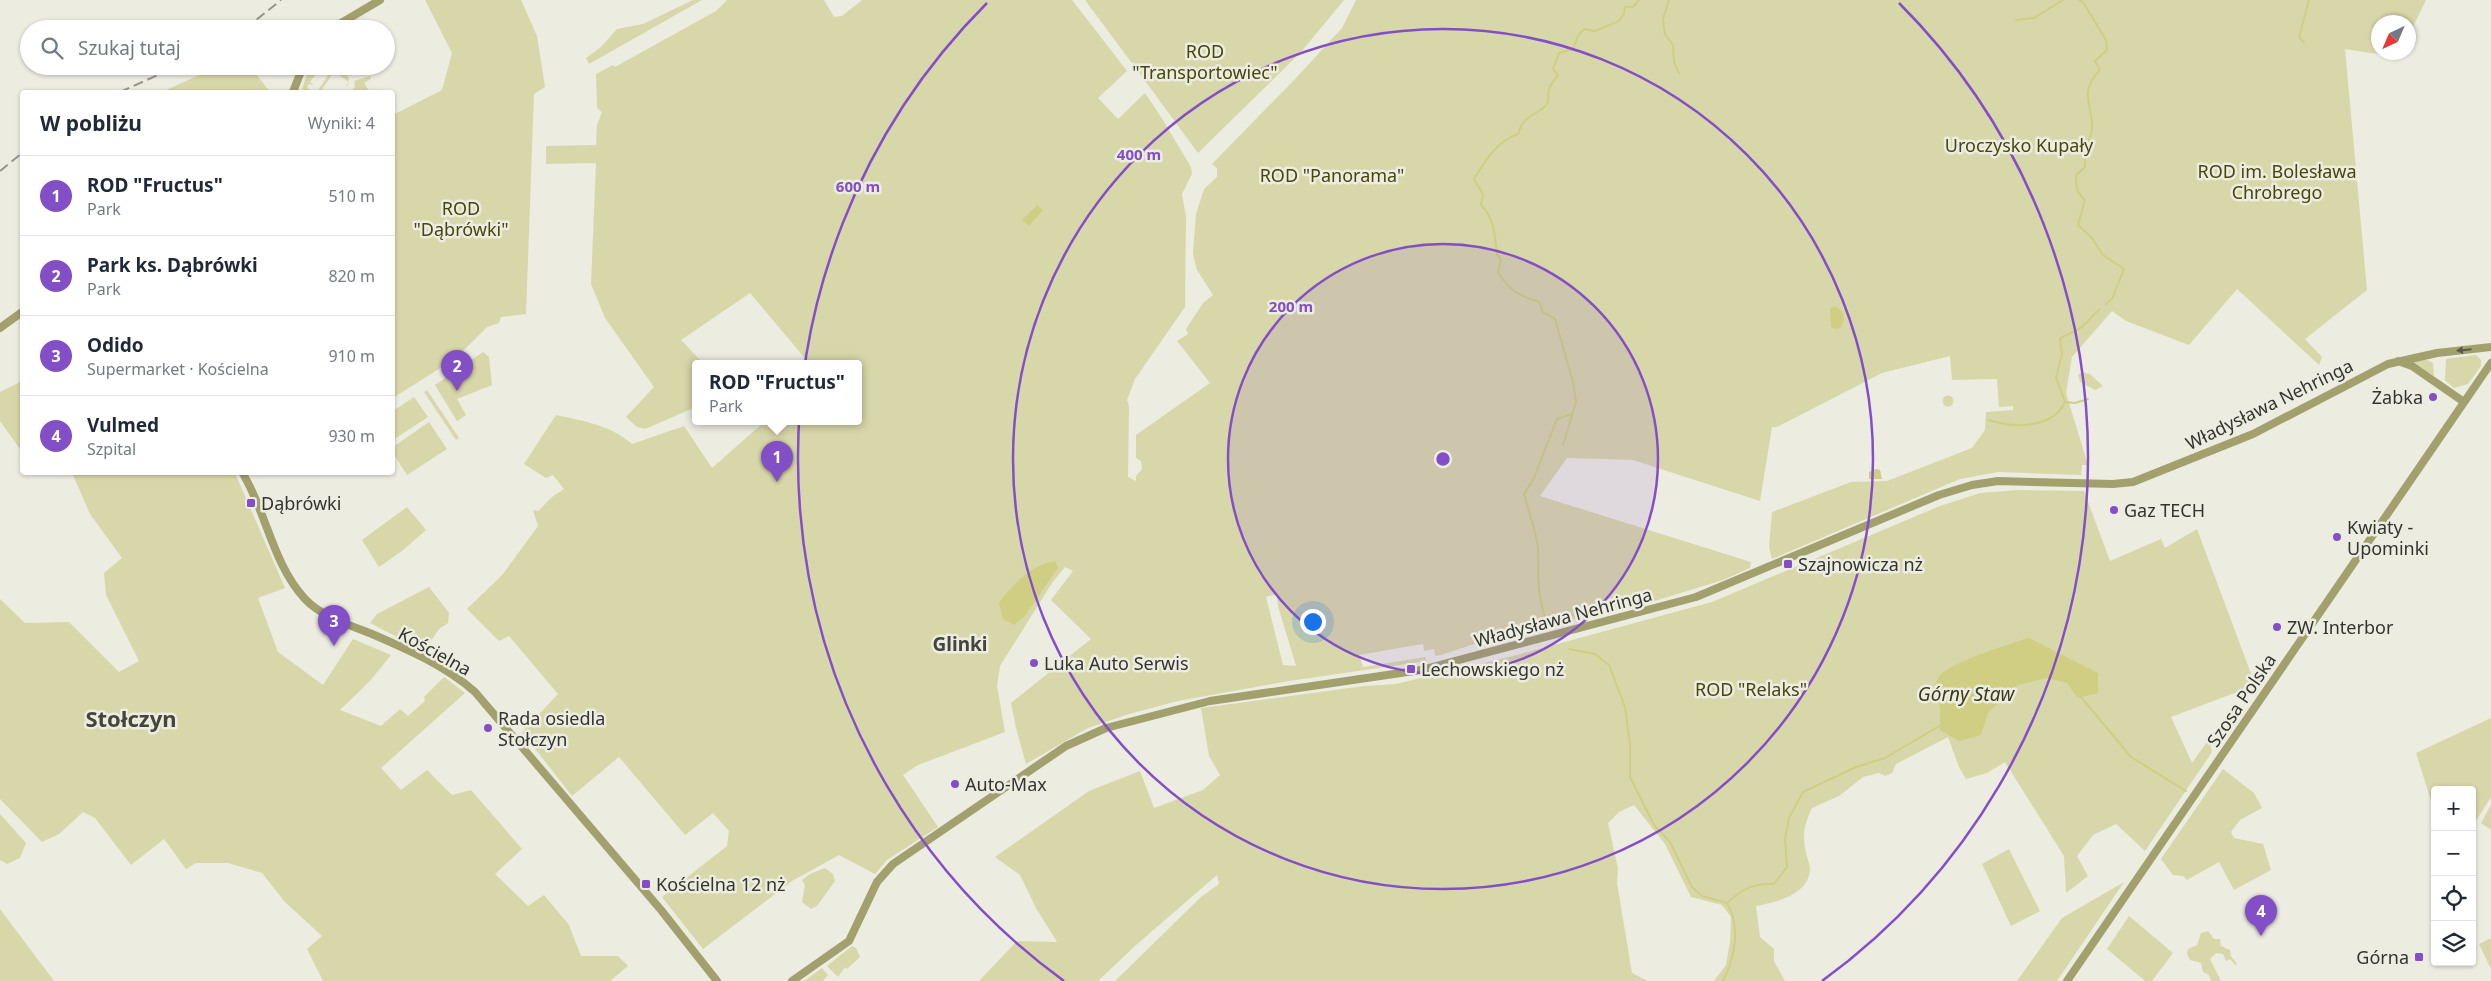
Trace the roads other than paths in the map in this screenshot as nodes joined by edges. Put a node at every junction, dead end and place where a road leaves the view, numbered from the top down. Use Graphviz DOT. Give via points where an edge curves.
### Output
graph roads {
  1 [pos="380,0"];
  2 [pos="346,20"];
  3 [pos="300,75"];
  4 [pos="294,90"];
  5 [pos="20,313"];
  6 [pos="0,328"];
  7 [pos="2491,347"];
  8 [pos="2398,361"];
  9 [pos="2491,363"];
  10 [pos="2464,402"];
  11 [pos="243,475"];
  12 [pos="717,981"];
  13 [pos="792,981"];
  14 [pos="2067,981"];
  1 -- 2 [label="street"];
  3 -- 4 [label="street"];
  5 -- 6 [label="street"];
  7 -- 8 [label="street, Władysława Nehringa, one-way"];
  8 -- 10 [label="street" via="2412,366"];
  8 -- 13 [label="street, Władysława Nehringa" via="2253,434 2137,481 2113,484 2013,480 1972,485 1928,499 1696,597 1421,670 1215,700 1094,732 1066,746 890,866 877,882 850,940"];
  9 -- 10 [label="street, Szosa Polska"];
  10 -- 14 [label="street, Szosa Polska"];
  11 -- 12 [label="street, Kościelna" via="284,571 307,601 335,619 450,672 475,692 661,910"];
}
